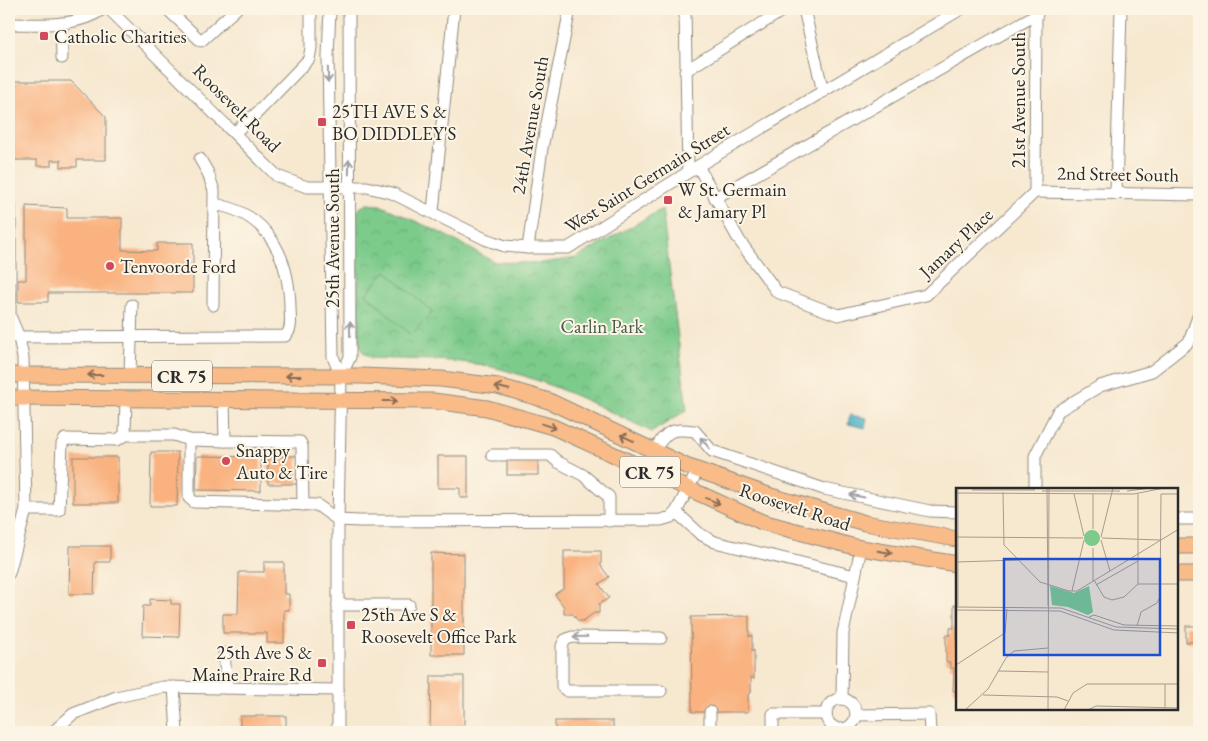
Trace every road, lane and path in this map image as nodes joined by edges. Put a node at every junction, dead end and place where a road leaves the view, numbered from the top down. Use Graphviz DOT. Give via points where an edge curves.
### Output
graph roads {
  1 [pos="102,9"];
  2 [pos="110,9"];
  3 [pos="167,9"];
  4 [pos="236,9"];
  5 [pos="311,9"];
  6 [pos="330,9"];
  7 [pos="349,9"];
  8 [pos="454,9"];
  9 [pos="570,9"];
  10 [pos="685,9"];
  11 [pos="785,9"];
  12 [pos="804,9"];
  13 [pos="960,9"];
  14 [pos="1121,9"];
  15 [pos="1036,11"];
  16 [pos="61,23"];
  17 [pos="9,24"];
  18 [pos="328,56"];
  19 [pos="62,58"];
  20 [pos="308,59"];
  21 [pos="685,71"];
  22 [pos="823,92"];
  23 [pos="234,133"];
  24 [pos="200,159"];
  25 [pos="693,169"];
  26 [pos="329,186"];
  27 [pos="348,187"];
  28 [pos="1035,192"];
  29 [pos="1116,194"];
  30 [pos="1199,195"];
  31 [pos="716,198"];
  32 [pos="10,204"];
  33 [pos="219,204"];
  34 [pos="433,212"];
  35 [pos="9,240"];
  36 [pos="528,248"];
  37 [pos="132,305"];
  38 [pos="213,305"];
  39 [pos="1199,314"];
  40 [pos="131,336"];
  41 [pos="14,337"];
  42 [pos="16,375"];
  43 [pos="130,376"];
  44 [pos="341,376"];
  45 [pos="16,398"];
  46 [pos="126,398"];
  47 [pos="224,399"];
  48 [pos="341,400"];
  49 [pos="125,435"];
  50 [pos="189,440"];
  51 [pos="225,441"];
  52 [pos="654,451"];
  53 [pos="492,454"];
  54 [pos="698,470"];
  55 [pos="1035,488"];
  56 [pos="688,490"];
  57 [pos="303,505"];
  58 [pos="26,510"];
  59 [pos="676,512"];
  60 [pos="956,512"];
  61 [pos="1178,519"];
  62 [pos="1199,519"];
  63 [pos="338,520"];
  64 [pos="609,521"];
  65 [pos="956,539"];
  66 [pos="1178,546"];
  67 [pos="1199,546"];
  68 [pos="861,548"];
  69 [pos="956,564"];
  70 [pos="9,573"];
  71 [pos="1178,574"];
  72 [pos="1199,574"];
  73 [pos="855,576"];
  74 [pos="338,605"];
  75 [pos="409,605"];
  76 [pos="661,638"];
  77 [pos="224,653"];
  78 [pos="168,687"];
  79 [pos="228,688"];
  80 [pos="338,690"];
  81 [pos="661,691"];
  82 [pos="842,699"];
  83 [pos="710,712"];
  84 [pos="826,714"];
  85 [pos="856,715"];
  86 [pos="53,732"];
  87 [pos="177,732"];
  88 [pos="338,732"];
  89 [pos="710,732"];
  90 [pos="773,732"];
  91 [pos="930,732"];
  1 -- 16 [label="street" via="84,18"];
  2 -- 23 [label="street, Roosevelt Road"];
  3 -- 4 [label="street" via="201,41"];
  5 -- 20 [label="street"];
  6 -- 18 [label="street, 25th Avenue South"];
  27 -- 7 [label="street, 25th Avenue South, one-way"];
  8 -- 34 [label="street"];
  9 -- 36 [label="street, 24th Avenue South" via="542,148"];
  10 -- 21 [label="street, Jamary Place"];
  11 -- 21 [label="street"];
  12 -- 22 [label="street"];
  13 -- 22 [label="street, West Saint Germain Street"];
  14 -- 29 [label="street"];
  15 -- 28 [label="street, 21st Avenue South"];
  15 -- 31 [label="street"];
  16 -- 17 [label="street"];
  16 -- 19 [label="street"];
  18 -- 20 [label="street"];
  18 -- 26 [label="street, 25th Avenue South, one-way"];
  20 -- 23 [label="street" via="298,73"];
  21 -- 25 [label="street, Jamary Place"];
  22 -- 25 [label="street, West Saint Germain Street"];
  23 -- 26 [label="street, Roosevelt Road" via="277,176 307,186"];
  24 -- 38 [label="street" via="214,191"];
  25 -- 31 [label="street, Jamary Place"];
  25 -- 36 [label="street, West Saint Germain Street" via="568,248"];
  26 -- 27 [label="street, West Saint Germain Street"];
  26 -- 44 [label="street, 25th Avenue South" via="333,357"];
  27 -- 34 [label="street, West Saint Germain Street" via="392,193"];
  44 -- 27 [label="street, 25th Avenue South, one-way" via="350,357"];
  28 -- 29 [label="street, 2nd Street South"];
  28 -- 31 [label="street, Jamary Place" via="926,295 838,315 777,292 739,240"];
  29 -- 30 [label="street, 2nd Street South"];
  32 -- 35 [label="street"];
  33 -- 40 [label="street" via="250,218 278,250 289,278 289,333 279,337"];
  34 -- 36 [label="street, West Saint Germain Street" via="485,239 506,246"];
  35 -- 41 [label="street" via="10,316"];
  37 -- 40 [label="street"];
  39 -- 55 [label="street" via="1189,342 1152,371 1100,386 1058,411 1035,456"];
  40 -- 41 [label="street"];
  40 -- 43 [label="street"];
  41 -- 42 [label="street"];
  43 -- 42 [label="main road, CR 75, one-way"];
  42 -- 45 [label="street"];
  44 -- 43 [label="main road, CR 75, one-way"];
  44 -- 48 [label="street, 25th Avenue South"];
  52 -- 44 [label="main road, Roosevelt Road / CR 75, one-way" via="549,401 498,386 440,379"];
  45 -- 46 [label="main road, CR 75"];
  45 -- 58 [label="street"];
  46 -- 47 [label="main road, CR 75"];
  46 -- 49 [label="street"];
  47 -- 48 [label="main road, CR 75"];
  47 -- 51 [label="street"];
  48 -- 56 [label="main road, Roosevelt Road / CR 75, one-way" via="433,401 487,408 553,426"];
  48 -- 63 [label="street, 25th Avenue South"];
  49 -- 50 [label="street" via="174,435"];
  49 -- 58 [label="street" via="117,440 65,439 62,444 60,510"];
  50 -- 51 [label="street"];
  50 -- 57 [label="street" via="189,498 194,502"];
  51 -- 57 [label="street" via="300,442"];
  52 -- 54 [label="main road, Roosevelt Road / CR 75"];
  60 -- 52 [label="street, one-way" via="930,510 824,489 712,451 695,431 676,429 663,436"];
  53 -- 64 [label="street" via="550,455 605,492 609,497"];
  54 -- 56 [label="street"];
  54 -- 65 [label="main road, Roosevelt Road / CR 75" via="774,497 865,523"];
  56 -- 59 [label="street"];
  56 -- 68 [label="main road, Roosevelt Road / CR 75, one-way" via="762,522"];
  57 -- 63 [label="street" via="317,505"];
  58 -- 70 [label="street"];
  59 -- 64 [label="street" via="657,521"];
  59 -- 73 [label="street" via="700,534 715,542"];
  61 -- 62 [label="street"];
  63 -- 64 [label="street"];
  63 -- 74 [label="street, 25th Avenue South"];
  66 -- 67 [label="main road"];
  68 -- 69 [label="main road, Roosevelt Road / CR 75, one-way"];
  68 -- 73 [label="street"];
  71 -- 72 [label="main road"];
  73 -- 82 [label="street" via="841,645"];
  74 -- 75 [label="street"];
  74 -- 80 [label="street, 25th Avenue South"];
  76 -- 81 [label="street, one-way" via="572,637 562,646 564,689"];
  77 -- 79 [label="street"];
  78 -- 79 [label="street"];
  78 -- 86 [label="street" via="116,697 74,714"];
  78 -- 87 [label="street"];
  79 -- 80 [label="street"];
  80 -- 88 [label="street, 25th Avenue South"];
  82 -- 84 [label="street" via="831,703"];
  82 -- 85 [label="street" via="852,704"];
  83 -- 89 [label="street"];
  84 -- 85 [label="street" via="829,723 841,728 853,723"];
  84 -- 90 [label="street" via="773,714"];
  85 -- 91 [label="street" via="929,714"];
}
